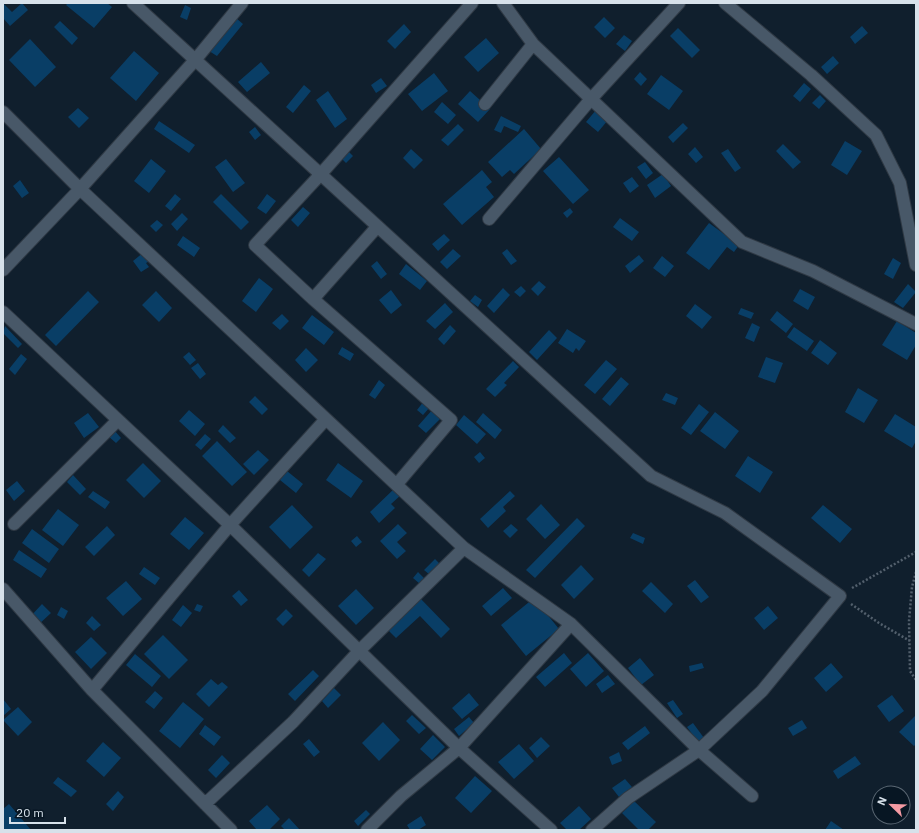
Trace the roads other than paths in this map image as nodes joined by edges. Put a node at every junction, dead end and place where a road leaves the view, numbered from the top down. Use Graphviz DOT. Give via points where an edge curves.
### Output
graph roads {
  1 [pos="133,3"];
  2 [pos="242,3"];
  3 [pos="472,3"];
  4 [pos="503,3"];
  5 [pos="679,3"];
  6 [pos="725,3"];
  7 [pos="533,44"];
  8 [pos="196,59"];
  9 [pos="591,99"];
  10 [pos="485,104"];
  11 [pos="3,112"];
  12 [pos="320,175"];
  13 [pos="80,189"];
  14 [pos="489,219"];
  15 [pos="377,227"];
  16 [pos="916,265"];
  17 [pos="3,270"];
  18 [pos="313,299"];
  19 [pos="3,312"];
  20 [pos="916,324"];
  21 [pos="326,419"];
  22 [pos="117,421"];
  23 [pos="398,484"];
  24 [pos="14,524"];
  25 [pos="230,525"];
  26 [pos="464,548"];
  27 [pos="3,589"];
  28 [pos="571,624"];
  29 [pos="360,650"];
  30 [pos="92,690"];
  31 [pos="459,748"];
  32 [pos="699,750"];
  33 [pos="752,796"];
  34 [pos="206,804"];
  35 [pos="231,830"];
  36 [pos="367,830"];
  37 [pos="551,830"];
  38 [pos="592,830"];
  1 -- 8 [label="street"];
  2 -- 8 [label="street"];
  3 -- 12 [label="street"];
  4 -- 7 [label="street"];
  5 -- 9 [label="street"];
  6 -- 16 [label="street" via="811,75 876,135 900,184"];
  7 -- 9 [label="street"];
  7 -- 10 [label="street"];
  8 -- 12 [label="street"];
  8 -- 13 [label="street"];
  9 -- 14 [label="street"];
  9 -- 20 [label="street" via="742,242 813,270"];
  11 -- 13 [label="street"];
  12 -- 15 [label="street"];
  12 -- 18 [label="street" via="255,245"];
  13 -- 17 [label="street"];
  13 -- 21 [label="street"];
  15 -- 18 [label="street"];
  15 -- 32 [label="street" via="651,476 725,513 840,596 762,691"];
  18 -- 23 [label="street" via="451,420"];
  19 -- 22 [label="street"];
  21 -- 23 [label="street"];
  21 -- 25 [label="street"];
  22 -- 24 [label="street"];
  22 -- 25 [label="street"];
  23 -- 26 [label="street"];
  25 -- 29 [label="street"];
  25 -- 30 [label="street"];
  26 -- 28 [label="street"];
  26 -- 29 [label="street"];
  27 -- 30 [label="street"];
  28 -- 31 [label="street"];
  28 -- 32 [label="street"];
  29 -- 31 [label="street"];
  29 -- 34 [label="street" via="293,722"];
  30 -- 34 [label="street"];
  31 -- 36 [label="street" via="401,796"];
  31 -- 37 [label="street"];
  32 -- 33 [label="street"];
  32 -- 38 [label="street" via="628,798"];
  34 -- 35 [label="street"];
}
